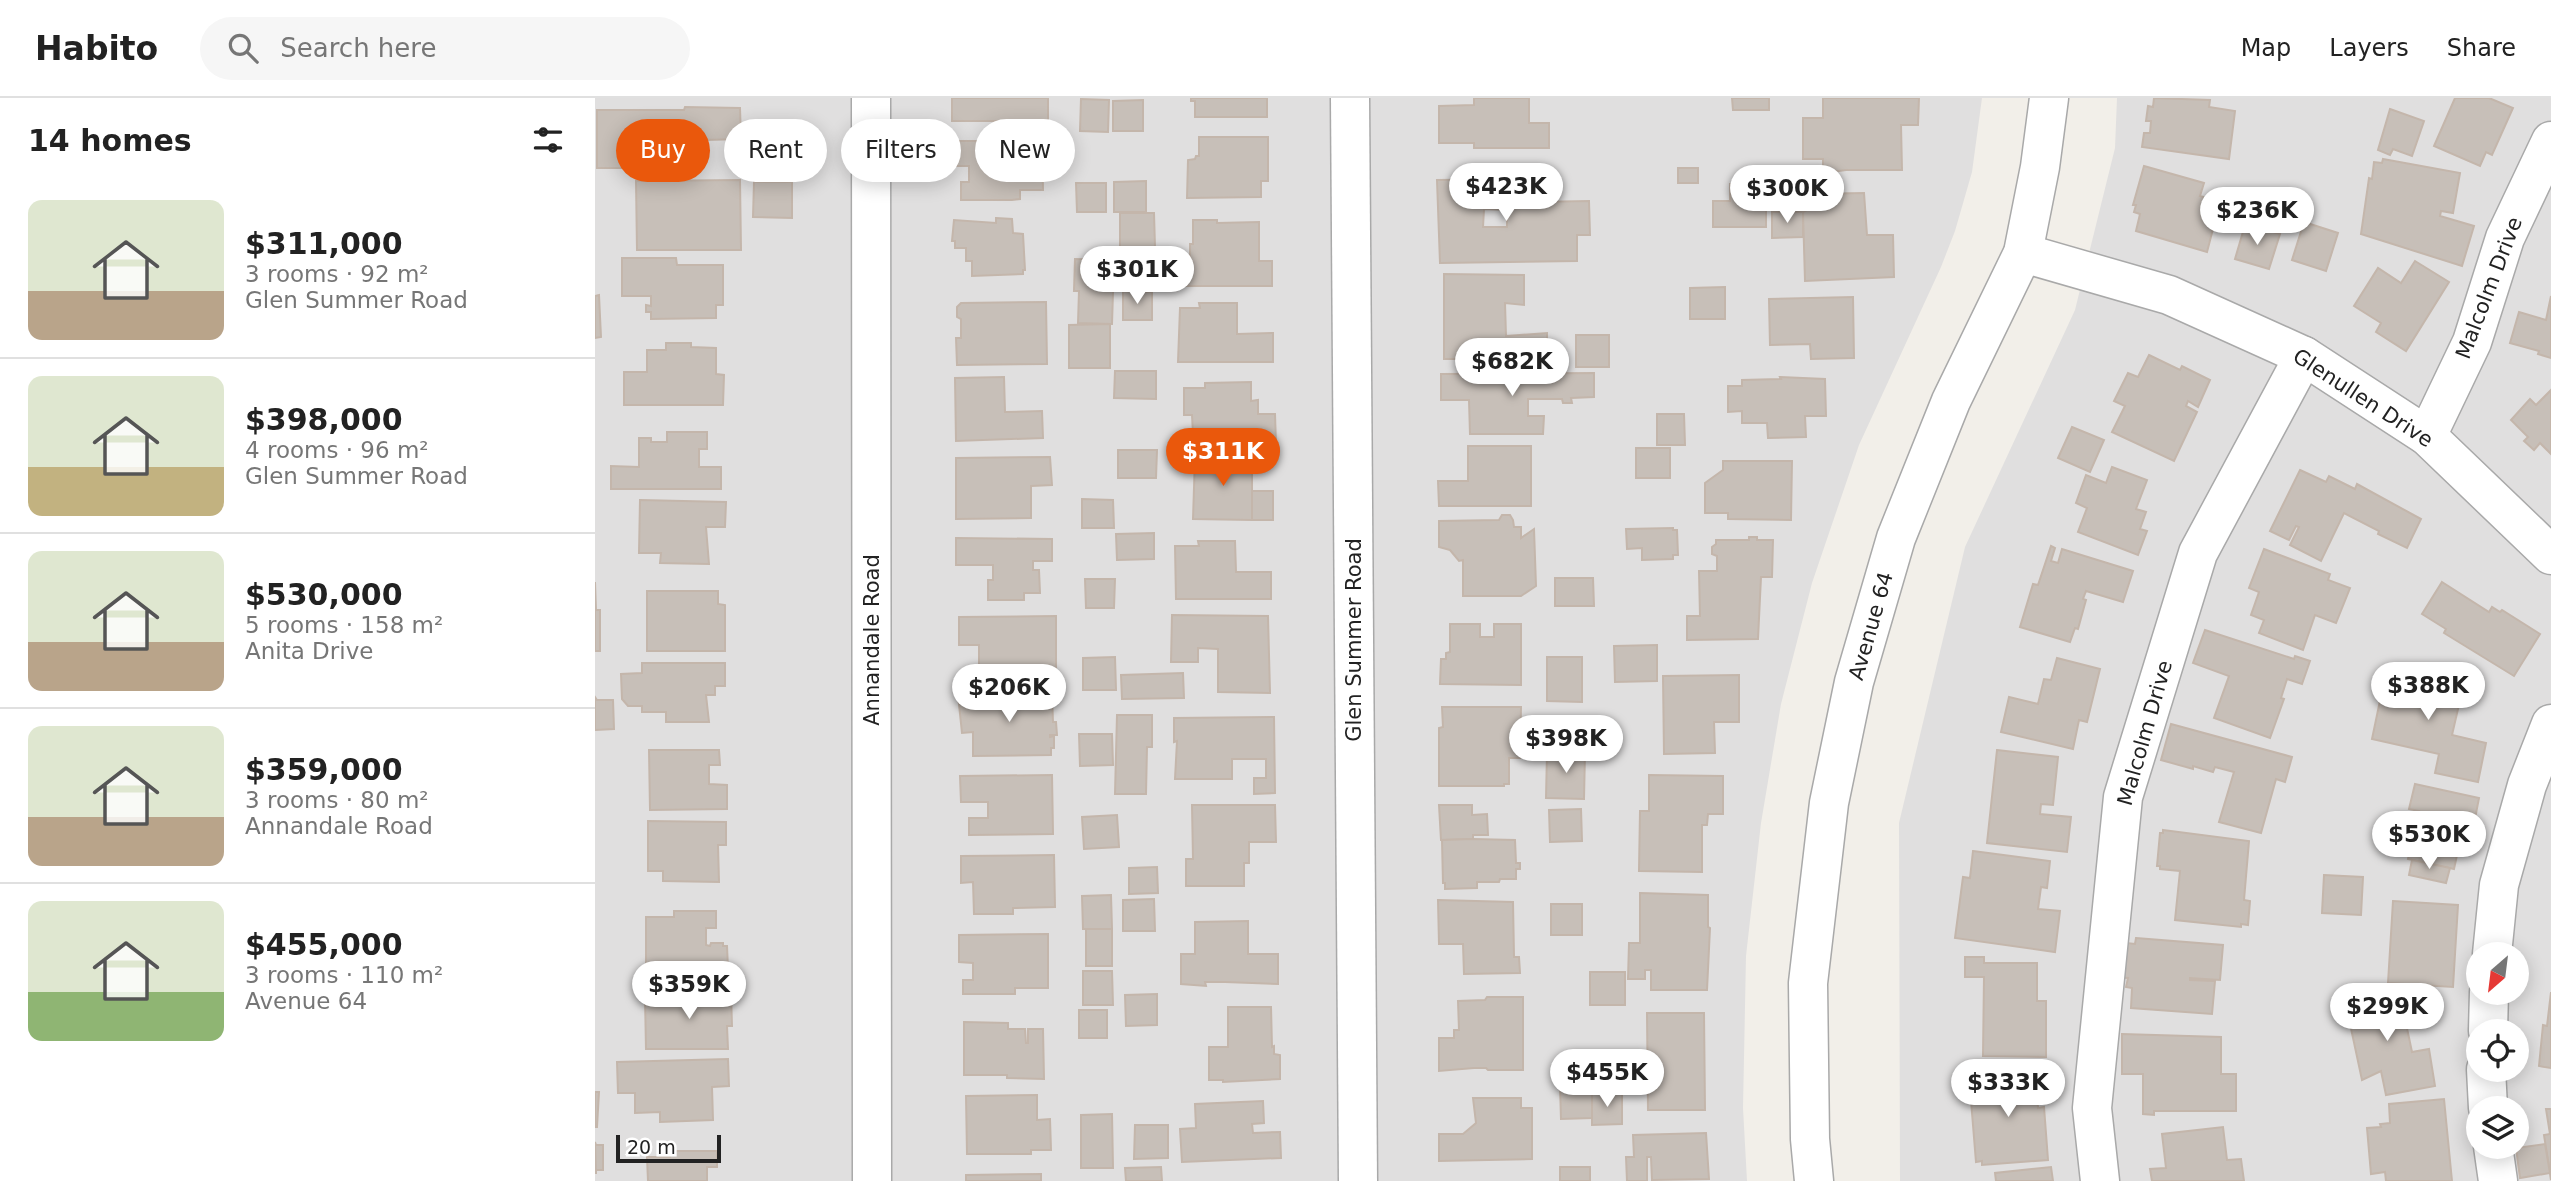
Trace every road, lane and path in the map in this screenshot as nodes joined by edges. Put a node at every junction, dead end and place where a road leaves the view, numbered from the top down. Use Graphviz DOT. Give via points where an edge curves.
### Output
graph roads {
  1 [pos="871,98"];
  2 [pos="1350,98"];
  3 [pos="2049,98"];
  4 [pos="2551,141"];
  5 [pos="2023,253"];
  6 [pos="2304,356"];
  7 [pos="2427,436"];
  8 [pos="2551,555"];
  9 [pos="2551,724"];
  10 [pos="2493,942"];
  11 [pos="2495,1159"];
  12 [pos="873,1181"];
  13 [pos="1358,1181"];
  14 [pos="1814,1181"];
  15 [pos="2100,1181"];
  16 [pos="2498,1181"];
  1 -- 12 [label="street, Annandale Road"];
  2 -- 13 [label="street, Glen Summer Road"];
  3 -- 5 [label="street, Avenue 64"];
  4 -- 7 [label="street, Malcolm Drive" via="2505,237 2472,342"];
  5 -- 6 [label="street, Glenullen Drive" via="2169,295"];
  5 -- 14 [label="street, Avenue 64" via="1951,401 1896,538 1854,682 1829,803 1808,983"];
  6 -- 7 [label="street, Glenullen Drive"];
  6 -- 15 [label="street, Malcolm Drive" via="2198,553 2123,797 2092,1108"];
  7 -- 8 [label="street, Glenullen Drive"];
  9 -- 10 [label="street" via="2527,785 2499,886"];
  11 -- 16 [label="street"];
}
